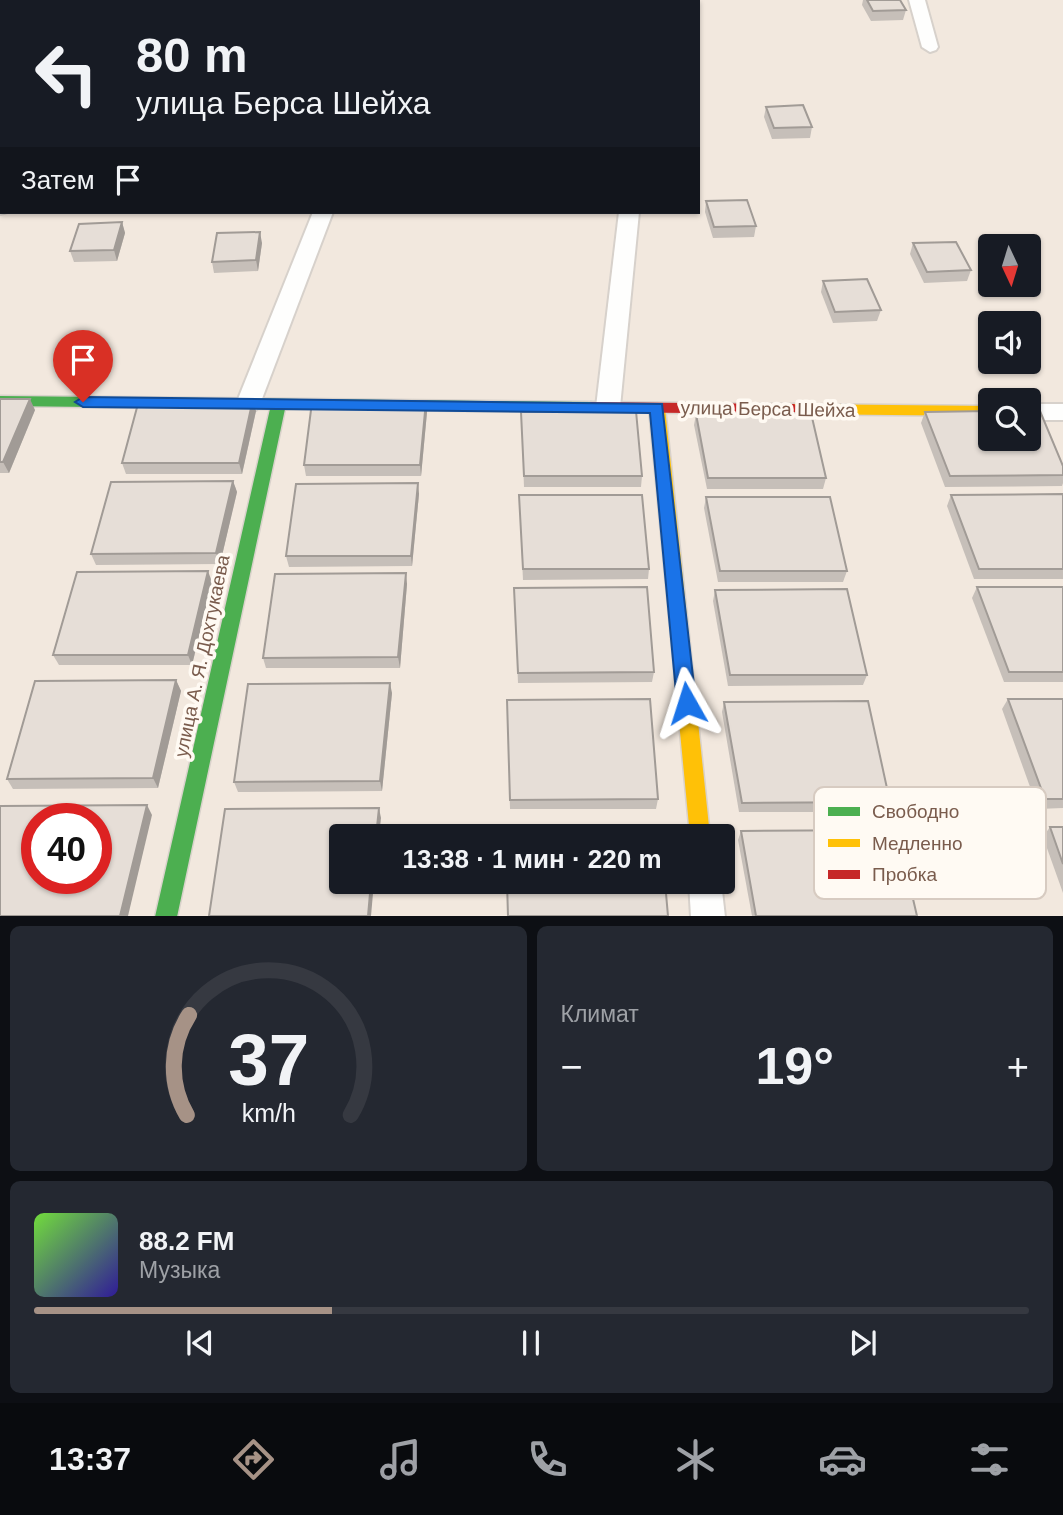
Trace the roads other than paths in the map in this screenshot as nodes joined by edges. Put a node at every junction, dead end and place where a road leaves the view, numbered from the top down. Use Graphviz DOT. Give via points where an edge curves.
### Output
graph roads {
  1 [pos="917,0"];
  2 [pos="930,47"];
  3 [pos="322,214"];
  4 [pos="629,214"];
  5 [pos="0,401"];
  6 [pos="248,404"];
  7 [pos="279,404"];
  8 [pos="608,407"];
  9 [pos="657,408"];
  10 [pos="978,411"];
  11 [pos="1041,414"];
  12 [pos="1061,417"];
  13 [pos="699,824"];
  14 [pos="706,894"];
  15 [pos="166,916"];
  16 [pos="708,916"];
  1 -- 2 [label="street"];
  3 -- 6 [label="street"];
  4 -- 8 [label="street"];
  5 -- 6 [label="street, улица Берса Шейха"];
  6 -- 7 [label="street, улица Берса Шейха"];
  7 -- 8 [label="street, улица Берса Шейха"];
  7 -- 15 [label="street, улица А. Я. Дохтукаева"];
  8 -- 9 [label="street, улица Берса Шейха"];
  9 -- 10 [label="street, улица Берса Шейха"];
  9 -- 13 [label="street"];
  11 -- 12 [label="street"];
  14 -- 16 [label="street"];
}
